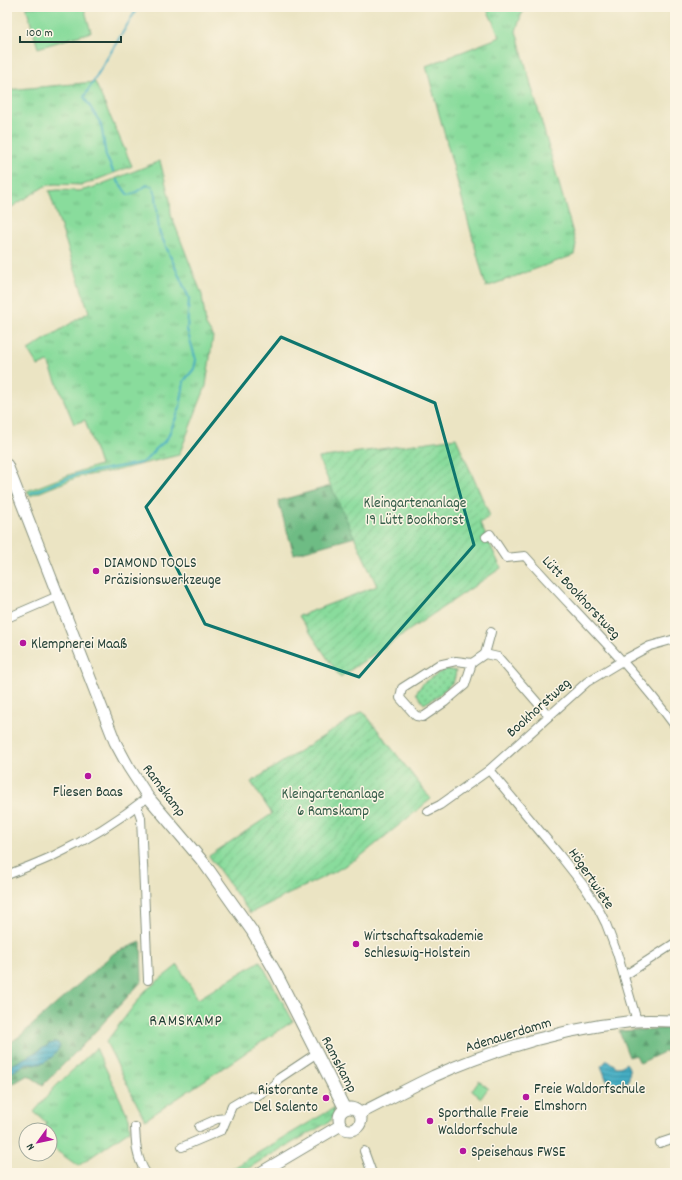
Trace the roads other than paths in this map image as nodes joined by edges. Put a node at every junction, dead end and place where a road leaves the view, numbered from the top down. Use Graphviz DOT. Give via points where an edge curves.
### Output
graph roads {
  1 [pos="7,464"];
  2 [pos="486,537"];
  3 [pos="58,596"];
  4 [pos="7,618"];
  5 [pos="491,632"];
  6 [pos="675,639"];
  7 [pos="485,654"];
  8 [pos="622,661"];
  9 [pos="472,663"];
  10 [pos="549,716"];
  11 [pos="675,726"];
  12 [pos="489,770"];
  13 [pos="148,797"];
  14 [pos="137,806"];
  15 [pos="428,811"];
  16 [pos="7,875"];
  17 [pos="675,943"];
  18 [pos="624,976"];
  19 [pos="148,980"];
  20 [pos="637,1021"];
  21 [pos="675,1021"];
  22 [pos="317,1053"];
  23 [pos="346,1109"];
  24 [pos="361,1114"];
  25 [pos="227,1118"];
  26 [pos="341,1125"];
  27 [pos="135,1127"];
  28 [pos="199,1127"];
  29 [pos="675,1138"];
  30 [pos="660,1144"];
  31 [pos="182,1147"];
  32 [pos="364,1151"];
  33 [pos="264,1172"];
  34 [pos="146,1173"];
  35 [pos="372,1173"];
  1 -- 3 [label="street, Ramskamp"];
  2 -- 8 [label="street, Lütt Bookhorstweg" via="490,534 506,558 525,556"];
  3 -- 4 [label="street"];
  3 -- 13 [label="street, Ramskamp" via="115,742"];
  5 -- 7 [label="street"];
  6 -- 8 [label="street, Bookhorstweg" via="650,646"];
  7 -- 9 [label="street"];
  7 -- 10 [label="street" via="498,657"];
  8 -- 10 [label="street, Bookhorstweg" via="587,682"];
  8 -- 11 [label="street"];
  9 -- 9 [label="street" via="456,661 438,665 402,688 400,698 416,716 423,717 446,702 465,685"];
  10 -- 12 [label="street, Bookhorstweg"];
  12 -- 15 [label="street, Bookhorstweg"];
  12 -- 18 [label="street, Högertwiete" via="590,895 606,924"];
  13 -- 14 [label="street"];
  13 -- 22 [label="street, Ramskamp" via="204,863 246,921"];
  14 -- 16 [label="street" via="96,833 53,856"];
  14 -- 19 [label="street, Ramskamp" via="141,818"];
  17 -- 18 [label="street"];
  18 -- 20 [label="street, Högertwiete"];
  20 -- 21 [label="street, Adenauerdamm"];
  20 -- 24 [label="street, Adenauerdamm" via="560,1034 506,1048 433,1077"];
  22 -- 23 [label="street, Ramskamp"];
  22 -- 25 [label="street" via="254,1098 249,1096 232,1106"];
  23 -- 24 [label="street" via="352,1108"];
  23 -- 26 [label="street" via="340,1114"];
  24 -- 26 [label="street" via="361,1124 356,1129 348,1130"];
  25 -- 28 [label="street" via="217,1119"];
  25 -- 31 [label="street" via="222,1130"];
  26 -- 33 [label="street"];
  27 -- 34 [label="street" via="136,1150"];
  29 -- 30 [label="street"];
  32 -- 35 [label="street"];
}
